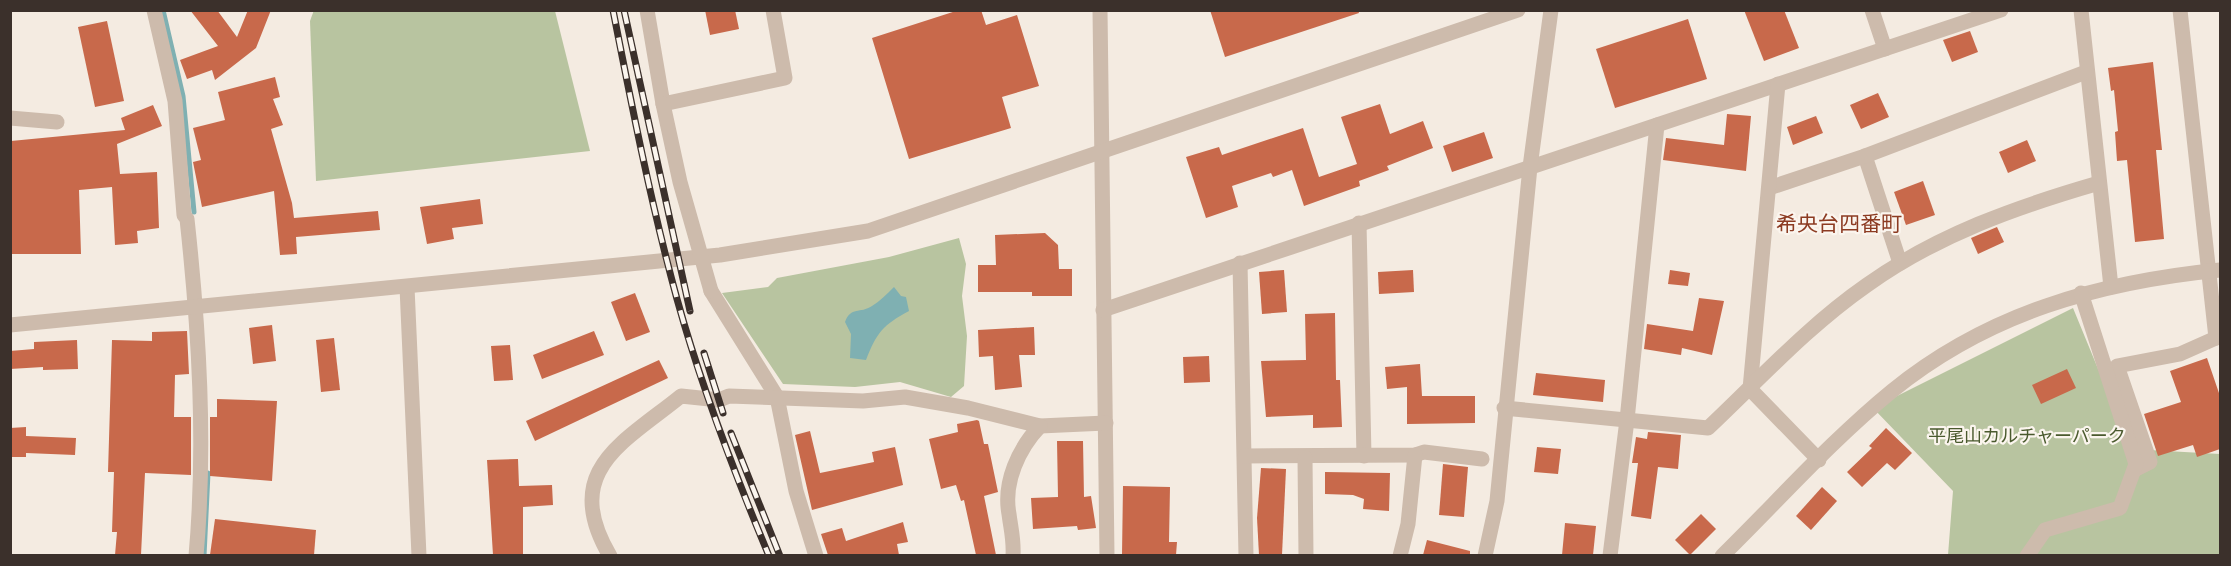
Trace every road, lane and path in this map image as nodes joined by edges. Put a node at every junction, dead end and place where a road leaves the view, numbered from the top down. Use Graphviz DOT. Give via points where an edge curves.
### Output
graph roads {
  1 [pos="154,10"];
  2 [pos="647,10"];
  3 [pos="773,10"];
  4 [pos="1100,10"];
  5 [pos="1518,10"];
  6 [pos="1551,10"];
  7 [pos="1872,10"];
  8 [pos="2001,10"];
  9 [pos="2081,10"];
  10 [pos="2180,10"];
  11 [pos="1885,49"];
  12 [pos="2086,72"];
  13 [pos="1778,84"];
  14 [pos="663,104"];
  15 [pos="10,118"];
  16 [pos="57,122"];
  17 [pos="1657,125"];
  18 [pos="1103,153"];
  19 [pos="1865,156"];
  20 [pos="1530,167"];
  21 [pos="2099,183"];
  22 [pos="1769,188"];
  23 [pos="1359,223"];
  24 [pos="1240,263"];
  25 [pos="1900,263"];
  26 [pos="2214,271"];
  27 [pos="407,287"];
  28 [pos="2111,287"];
  29 [pos="2081,293"];
  30 [pos="196,306"];
  31 [pos="1103,310"];
  32 [pos="10,325"];
  33 [pos="2218,337"];
  34 [pos="1750,389"];
  35 [pos="777,397"];
  36 [pos="1504,408"];
  37 [pos="1627,420"];
  38 [pos="1106,423"];
  39 [pos="1040,426"];
  40 [pos="1415,455"];
  41 [pos="1245,456"];
  42 [pos="1364,456"];
  43 [pos="1305,458"];
  44 [pos="1482,459"];
  45 [pos="1819,460"];
  46 [pos="2134,470"];
  47 [pos="196,555"];
  48 [pos="419,555"];
  49 [pos="610,555"];
  50 [pos="816,555"];
  51 [pos="1013,555"];
  52 [pos="1107,555"];
  53 [pos="1246,555"];
  54 [pos="1306,555"];
  55 [pos="1400,555"];
  56 [pos="1485,555"];
  57 [pos="1610,555"];
  58 [pos="1722,555"];
  59 [pos="2026,555"];
  1 -- 30 [label="street" via="175,101"];
  2 -- 14 [label="street"];
  3 -- 14 [label="street" via="785,78"];
  4 -- 18 [label="street"];
  5 -- 18 [label="street"];
  6 -- 20 [label="street"];
  7 -- 11 [label="street"];
  8 -- 11 [label="street"];
  9 -- 12 [label="street"];
  10 -- 26 [label="street"];
  11 -- 13 [label="street"];
  12 -- 19 [label="street"];
  12 -- 21 [label="street"];
  13 -- 17 [label="street"];
  13 -- 22 [label="street"];
  14 -- 35 [label="street, bridge" via="711,291"];
  15 -- 16 [label="street"];
  17 -- 20 [label="street"];
  17 -- 37 [label="street"];
  18 -- 27 [label="street" via="868,231 720,255"];
  18 -- 31 [label="street"];
  19 -- 22 [label="street"];
  19 -- 25 [label="street"];
  20 -- 23 [label="street"];
  20 -- 36 [label="street"];
  21 -- 25 [label="street" via="1976,224"];
  21 -- 28 [label="street"];
  22 -- 34 [label="street"];
  23 -- 24 [label="street"];
  23 -- 42 [label="street"];
  24 -- 31 [label="street"];
  24 -- 41 [label="street"];
  25 -- 34 [label="street" via="1800,339"];
  26 -- 28 [label="street"];
  26 -- 33 [label="street"];
  27 -- 30 [label="street"];
  27 -- 48 [label="street"];
  28 -- 29 [label="street"];
  29 -- 45 [label="street" via="2021,314 1959,345 1891,392"];
  29 -- 46 [label="street" via="2136,464"];
  30 -- 32 [label="street"];
  30 -- 47 [label="street" via="201,489"];
  31 -- 38 [label="street"];
  33 -- 46 [label="street" via="2180,354 2117,366 2150,462"];
  34 -- 37 [label="street" via="1708,428"];
  34 -- 45 [label="street"];
  35 -- 39 [label="street" via="863,401 905,397"];
  35 -- 49 [label="street" via="729,396 719,400 681,396 615,449 596,474 593,501 599,537"];
  35 -- 50 [label="street" via="796,491"];
  36 -- 37 [label="street"];
  36 -- 56 [label="street" via="1497,501"];
  37 -- 57 [label="street"];
  38 -- 39 [label="street"];
  38 -- 52 [label="street"];
  39 -- 51 [label="street" via="1018,453 1015,465 1008,513 1014,534"];
  40 -- 42 [label="street"];
  40 -- 44 [label="street" via="1424,452"];
  40 -- 55 [label="street" via="1408,524"];
  41 -- 43 [label="street"];
  41 -- 53 [label="street"];
  42 -- 43 [label="street"];
  43 -- 54 [label="street"];
  45 -- 58 [label="street"];
  46 -- 59 [label="street" via="2120,508 2045,530"];
}
